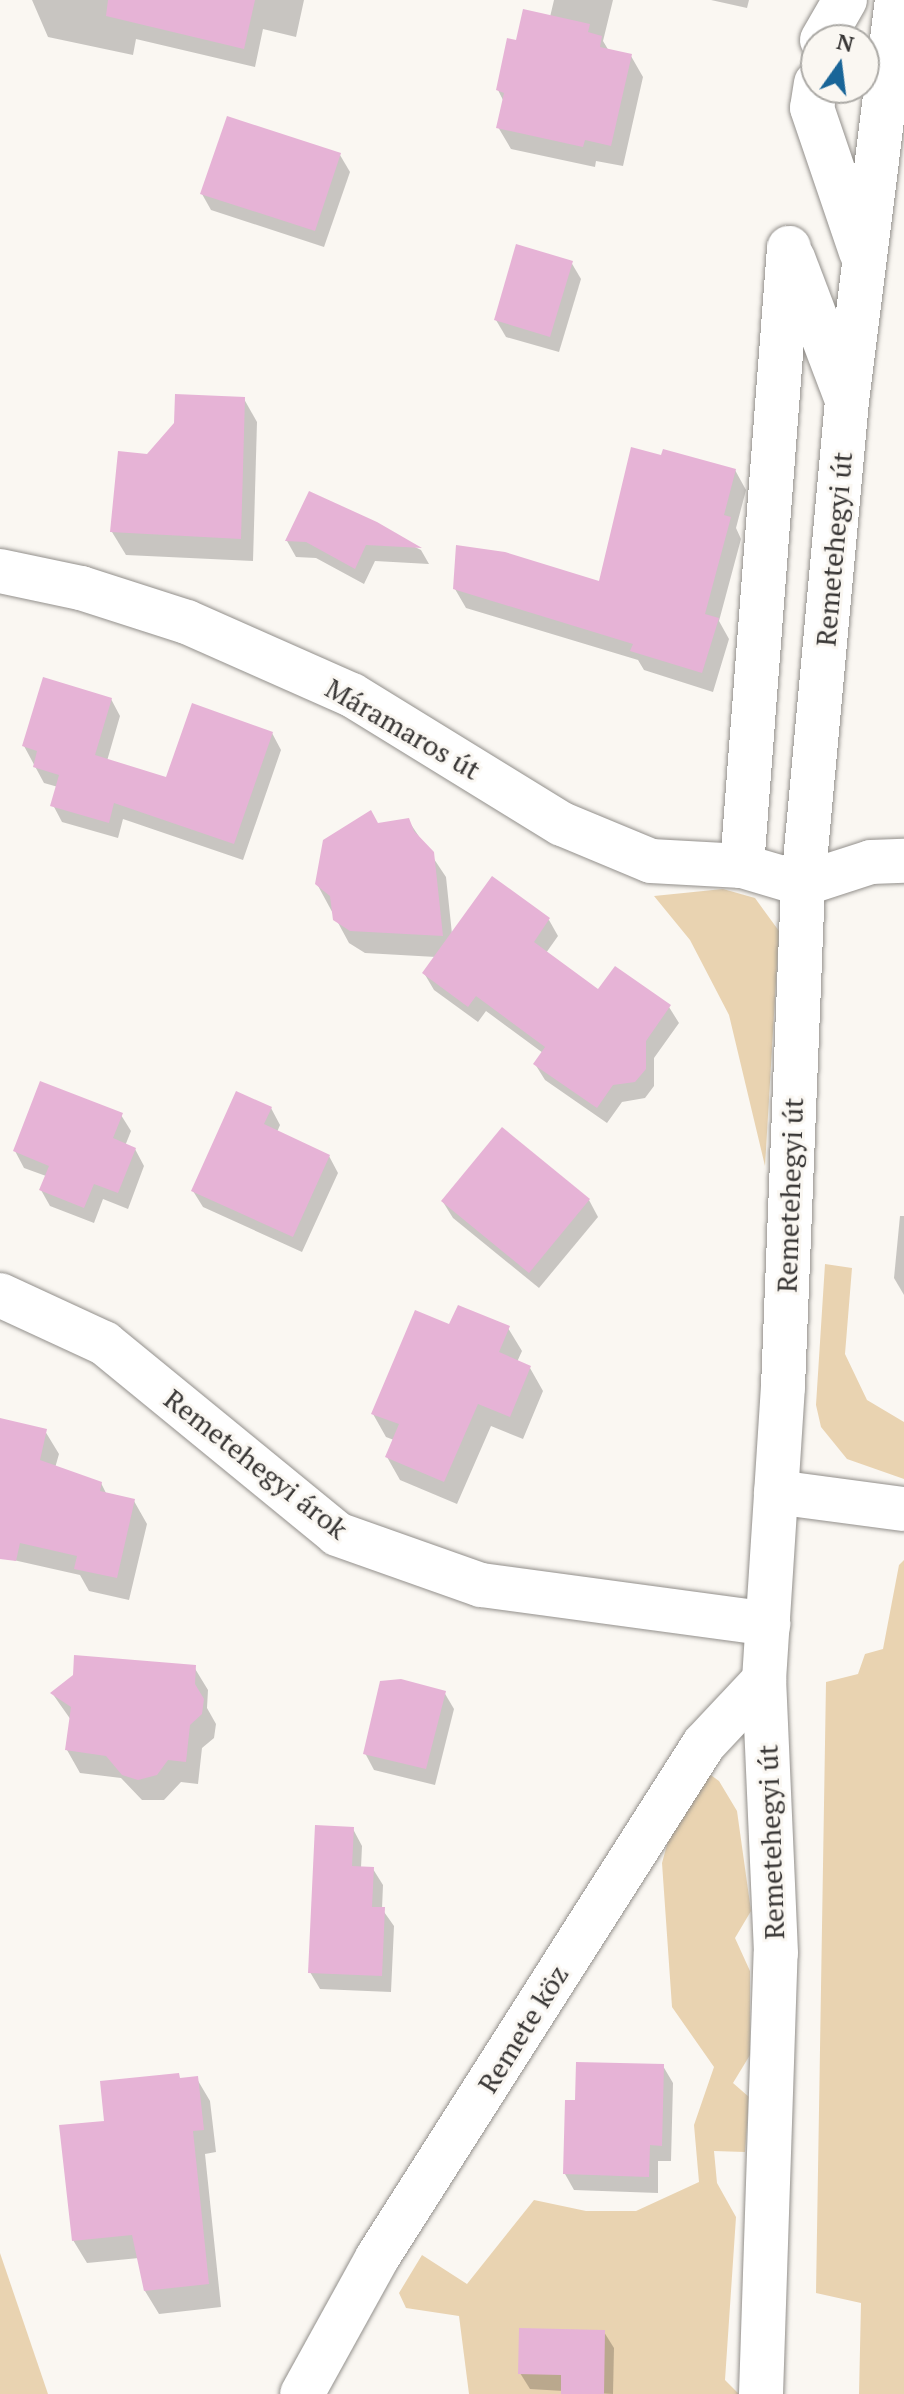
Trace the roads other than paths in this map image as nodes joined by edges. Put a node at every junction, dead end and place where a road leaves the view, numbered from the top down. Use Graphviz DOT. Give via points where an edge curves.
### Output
graph roads {
  1 [pos="845,0"];
  2 [pos="897,0"];
  3 [pos="831,24"];
  4 [pos="813,104"];
  5 [pos="864,262"];
  6 [pos="847,401"];
  7 [pos="0,571"];
  8 [pos="904,861"];
  9 [pos="742,866"];
  10 [pos="803,884"];
  11 [pos="0,1295"];
  12 [pos="776,1492"];
  13 [pos="904,1509"];
  14 [pos="768,1624"];
  15 [pos="764,1680"];
  16 [pos="302,2394"];
  17 [pos="761,2394"];
  1 -- 3 [label="street"];
  2 -- 5 [label="street, Remetehegyi út"];
  4 -- 5 [label="street"];
  5 -- 6 [label="street, Remetehegyi út"];
  6 -- 9 [label="street" via="789,248"];
  6 -- 10 [label="street, Remetehegyi út"];
  7 -- 9 [label="street, Máramaros út" via="81,588 187,622 325,682 562,824 651,861"];
  8 -- 10 [label="street" via="871,862"];
  9 -- 10 [label="street, Máramaros út"];
  10 -- 12 [label="street, Remetehegyi út"];
  11 -- 14 [label="street, Remetehegyi árok" via="104,1343 337,1534 481,1585"];
  12 -- 13 [label="street"];
  12 -- 14 [label="street, Remetehegyi út"];
  14 -- 15 [label="street, Remetehegyi út"];
  15 -- 16 [label="street, Remete köz" via="704,1744 377,2258"];
  15 -- 17 [label="street, Remetehegyi út" via="776,1953"];
}
